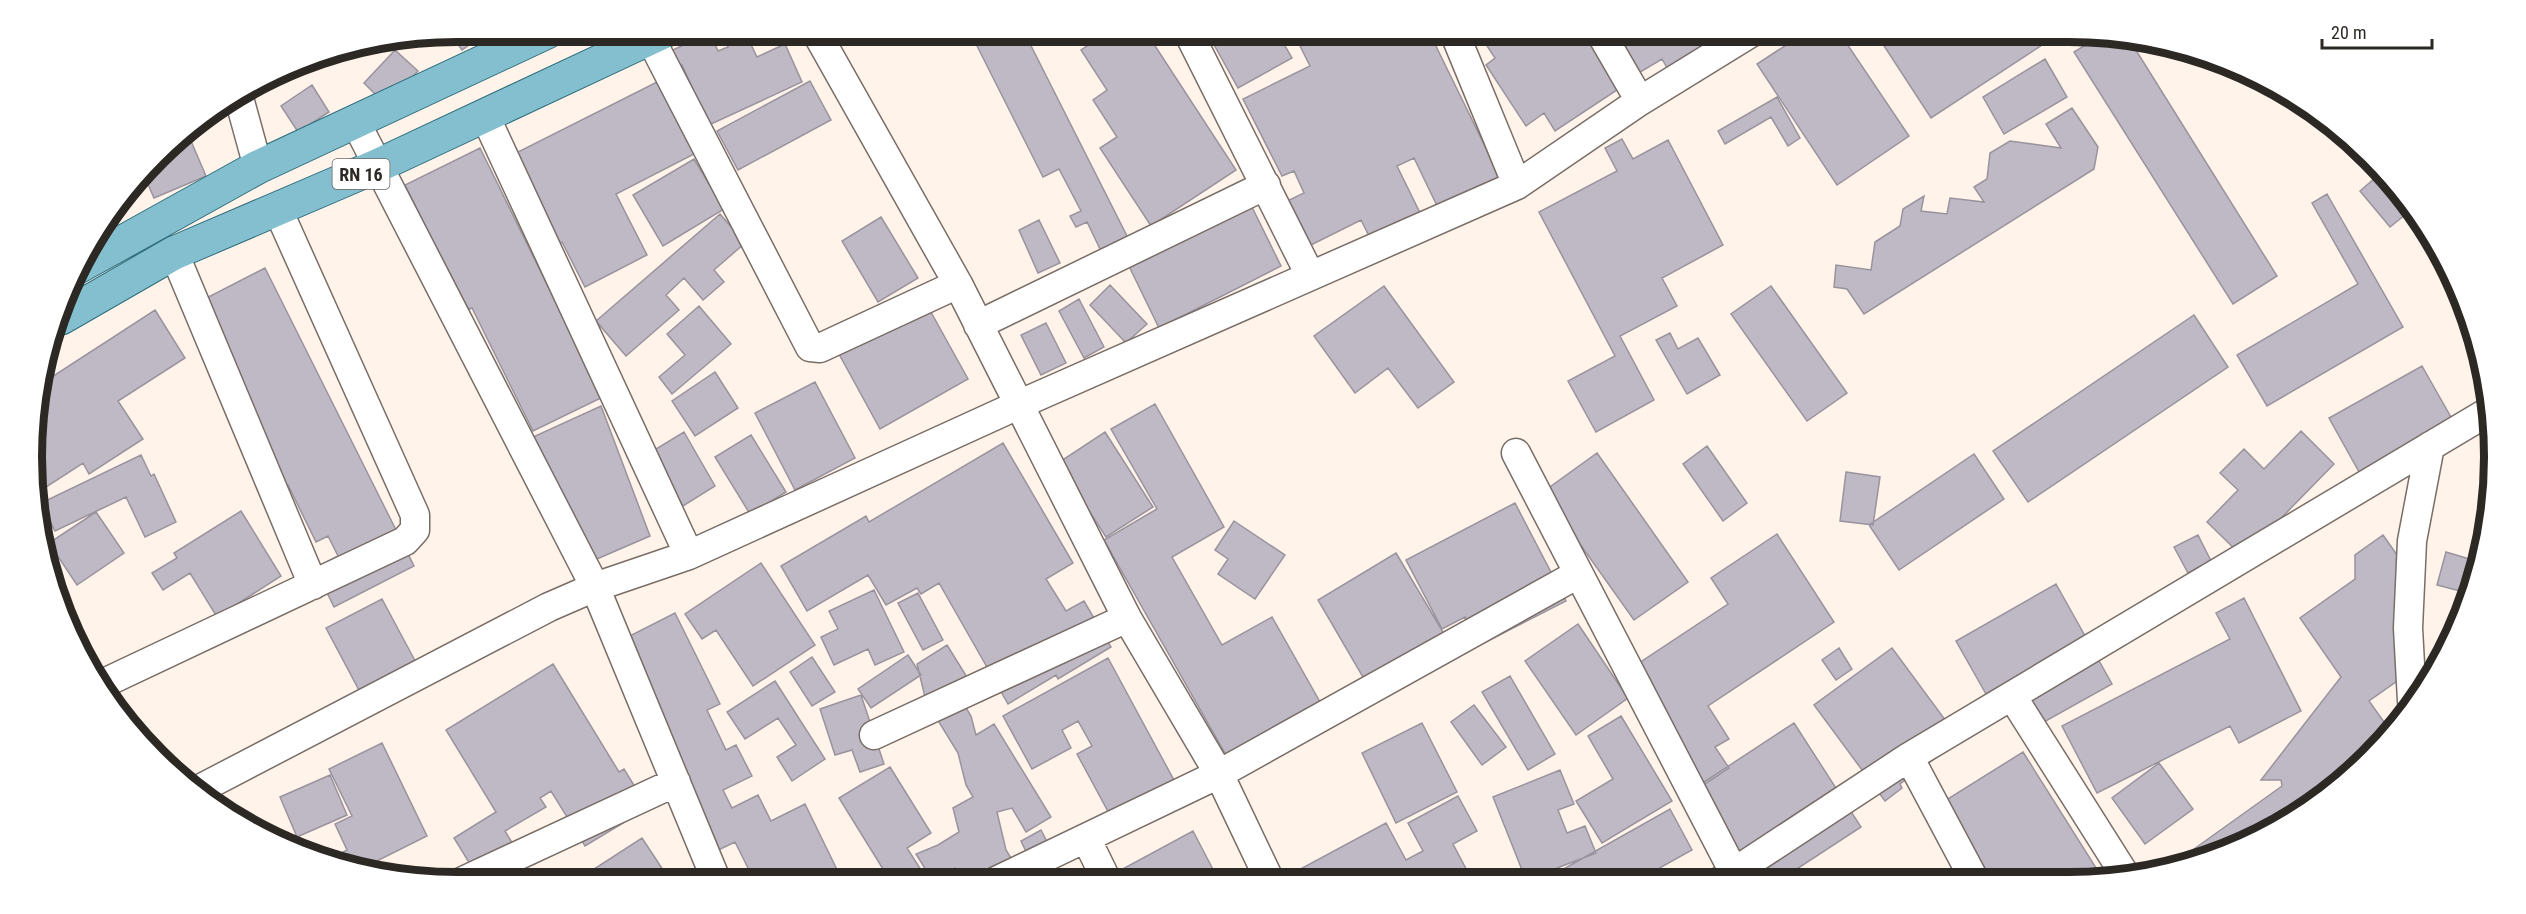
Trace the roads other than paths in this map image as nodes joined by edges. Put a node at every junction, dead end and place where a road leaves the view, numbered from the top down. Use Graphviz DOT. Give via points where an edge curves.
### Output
graph roads {
  1 [pos="525,42"];
  2 [pos="637,42"];
  3 [pos="657,42"];
  4 [pos="822,42"];
  5 [pos="1193,42"];
  6 [pos="1458,42"];
  7 [pos="1606,42"];
  8 [pos="1736,42"];
  9 [pos="1640,101"];
  10 [pos="240,103"];
  11 [pos="485,116"];
  12 [pos="355,121"];
  13 [pos="377,166"];
  14 [pos="258,167"];
  15 [pos="1266,185"];
  16 [pos="1518,185"];
  17 [pos="278,210"];
  18 [pos="174,253"];
  19 [pos="93,259"];
  20 [pos="1310,275"];
  21 [pos="958,284"];
  22 [pos="68,314"];
  23 [pos="978,325"];
  24 [pos="1018,405"];
  25 [pos="2481,416"];
  26 [pos="2430,446"];
  27 [pos="1516,453"];
  28 [pos="689,555"];
  29 [pos="1578,574"];
  30 [pos="313,585"];
  31 [pos="594,587"];
  32 [pos="1127,618"];
  33 [pos="108,681"];
  34 [pos="2411,691"];
  35 [pos="2012,696"];
  36 [pos="874,735"];
  37 [pos="1909,757"];
  38 [pos="1219,774"];
  39 [pos="676,782"];
  40 [pos="205,786"];
  41 [pos="1086,838"];
  42 [pos="2121,868"];
  43 [pos="482,872"];
  44 [pos="713,872"];
  45 [pos="1015,872"];
  46 [pos="1103,872"];
  47 [pos="1266,872"];
  48 [pos="1728,872"];
  49 [pos="1738,872"];
  50 [pos="1970,872"];
  1 -- 12 [label="main road, RN 16"];
  2 -- 11 [label="main road, RN 16"];
  3 -- 21 [label="street" via="810,347 820,348"];
  4 -- 21 [label="street"];
  5 -- 15 [label="street"];
  6 -- 16 [label="street"];
  7 -- 9 [label="street"];
  8 -- 9 [label="street"];
  9 -- 16 [label="street"];
  10 -- 14 [label="street"];
  11 -- 13 [label="main road, RN 16"];
  11 -- 28 [label="street"];
  12 -- 13 [label="street"];
  12 -- 14 [label="main road, RN 16"];
  13 -- 17 [label="main road, RN 16"];
  13 -- 31 [label="street"];
  14 -- 19 [label="main road, RN 16"];
  15 -- 20 [label="street"];
  15 -- 23 [label="street"];
  16 -- 20 [label="street"];
  17 -- 18 [label="main road, RN 16"];
  17 -- 30 [label="street" via="415,515 415,530 405,541"];
  18 -- 22 [label="main road, RN 16"];
  18 -- 30 [label="street"];
  20 -- 24 [label="street"];
  21 -- 23 [label="street"];
  23 -- 24 [label="street"];
  24 -- 28 [label="street"];
  24 -- 32 [label="street"];
  25 -- 26 [label="street"];
  26 -- 34 [label="street" via="2412,541 2408,628"];
  26 -- 35 [label="street"];
  27 -- 29 [label="street"];
  28 -- 31 [label="street"];
  29 -- 38 [label="street"];
  29 -- 48 [label="street"];
  30 -- 33 [label="street"];
  31 -- 39 [label="street"];
  31 -- 40 [label="street"];
  32 -- 36 [label="street"];
  32 -- 38 [label="street"];
  35 -- 37 [label="street"];
  35 -- 42 [label="street"];
  37 -- 49 [label="street"];
  37 -- 50 [label="street"];
  38 -- 41 [label="street"];
  38 -- 47 [label="street"];
  39 -- 43 [label="street"];
  39 -- 44 [label="street"];
  41 -- 45 [label="street"];
  41 -- 46 [label="street"];
}
